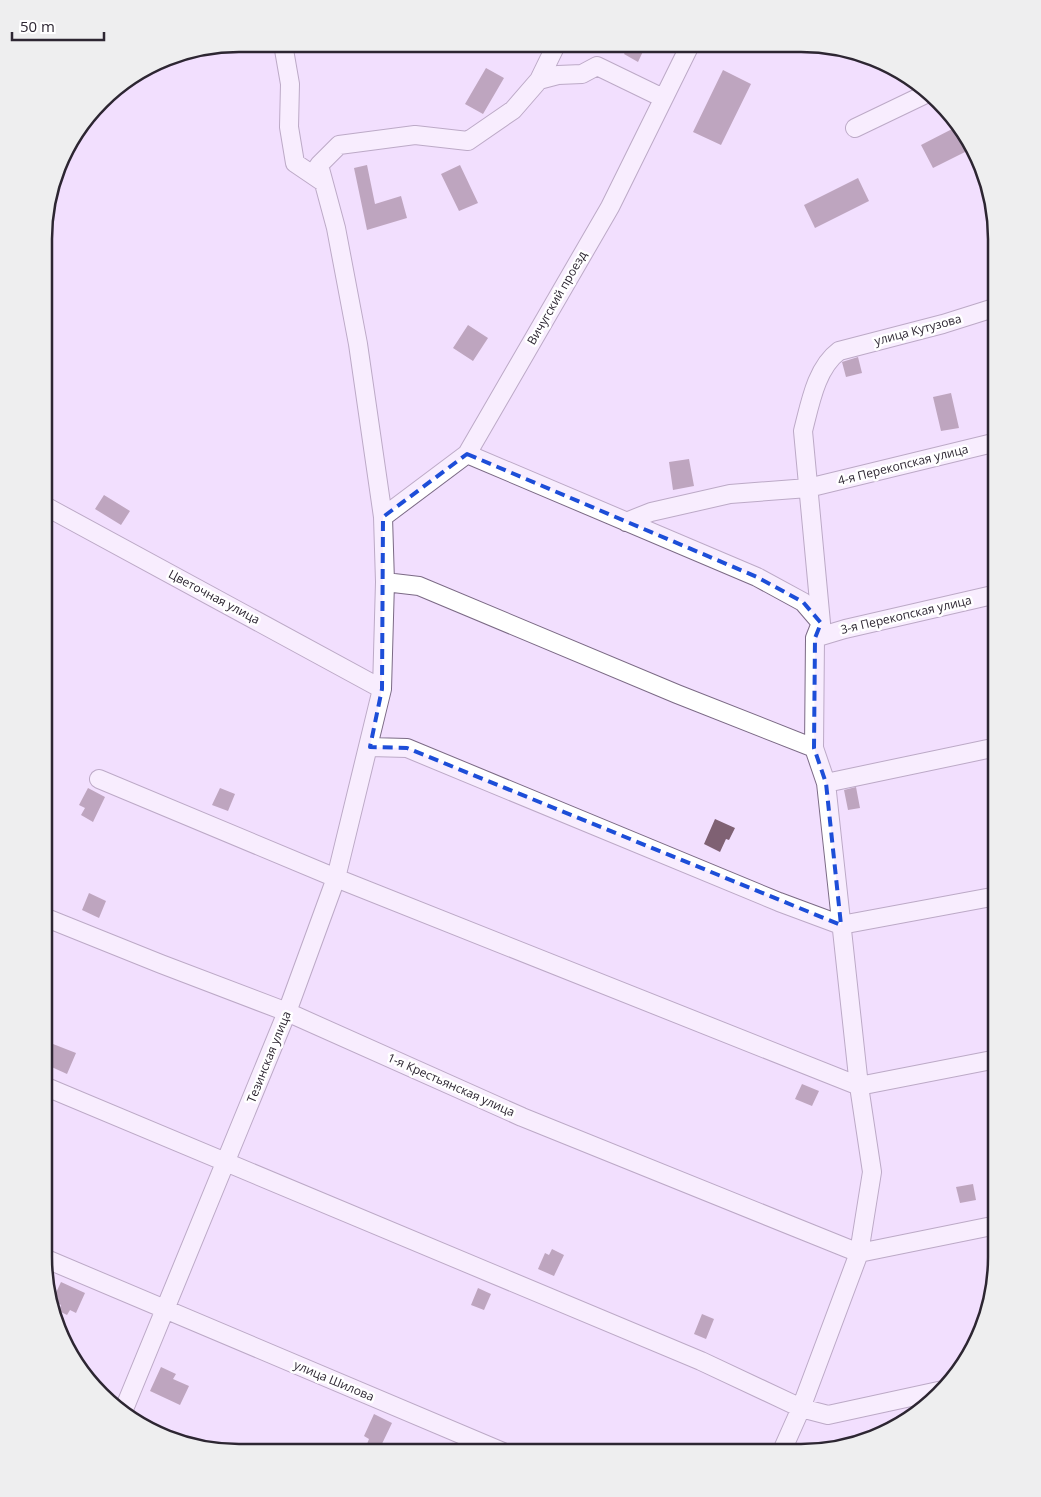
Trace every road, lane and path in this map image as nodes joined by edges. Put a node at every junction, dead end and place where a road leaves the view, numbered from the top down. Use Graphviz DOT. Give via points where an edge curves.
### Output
graph roads {
  1 [pos="284,52"];
  2 [pos="552,52"];
  3 [pos="686,52"];
  4 [pos="538,80"];
  5 [pos="921,96"];
  6 [pos="663,98"];
  7 [pos="855,128"];
  8 [pos="323,182"];
  9 [pos="988,310"];
  10 [pos="988,444"];
  11 [pos="467,454"];
  12 [pos="808,488"];
  13 [pos="52,510"];
  14 [pos="383,517"];
  15 [pos="626,522"];
  16 [pos="385,582"];
  17 [pos="988,596"];
  18 [pos="818,630"];
  19 [pos="382,689"];
  20 [pos="370,747"];
  21 [pos="814,748"];
  22 [pos="988,749"];
  23 [pos="99,779"];
  24 [pos="826,783"];
  25 [pos="336,878"];
  26 [pos="988,898"];
  27 [pos="52,919"];
  28 [pos="841,925"];
  29 [pos="287,1012"];
  30 [pos="988,1062"];
  31 [pos="859,1086"];
  32 [pos="52,1089"];
  33 [pos="227,1163"];
  34 [pos="988,1227"];
  35 [pos="858,1254"];
  36 [pos="52,1262"];
  37 [pos="165,1310"];
  38 [pos="919,1402"];
  39 [pos="125,1406"];
  40 [pos="801,1408"];
  41 [pos="484,1444"];
  42 [pos="786,1444"];
  1 -- 8 [label="street" via="290,84 289,126 295,163"];
  2 -- 4 [label="street"];
  3 -- 6 [label="street, Вичугский проезд"];
  4 -- 6 [label="street" via="582,74 597,66"];
  4 -- 8 [label="street, Тезинская улица" via="513,110 468,141 415,135 339,145 319,165"];
  5 -- 7 [label="street"];
  6 -- 11 [label="street, Вичугский проезд" via="610,207"];
  8 -- 14 [label="street, Тезинская улица" via="336,228 358,344"];
  9 -- 12 [label="street, улица Кутузова" via="839,351 828,359 803,431"];
  10 -- 12 [label="street, 4-я Перекопская улица"];
  11 -- 14 [label="street, Вичугский проезд"];
  11 -- 15 [label="street"];
  12 -- 15 [label="street, 4-я Перекопская улица" via="730,494 650,512"];
  12 -- 18 [label="street"];
  13 -- 19 [label="street, Цветочная улица"];
  14 -- 16 [label="street, Тезинская улица"];
  15 -- 18 [label="street" via="757,577 803,602"];
  16 -- 19 [label="street, Тезинская улица"];
  16 -- 21 [label="street" via="419,586"];
  17 -- 18 [label="street, 3-я Перекопская улица" via="845,629"];
  18 -- 21 [label="street"];
  19 -- 20 [label="street, Тезинская улица"];
  20 -- 25 [label="street, Тезинская улица"];
  20 -- 28 [label="street" via="406,748"];
  21 -- 24 [label="street"];
  22 -- 24 [label="street"];
  23 -- 25 [label="street"];
  24 -- 28 [label="street"];
  25 -- 29 [label="street, Тезинская улица"];
  25 -- 31 [label="street"];
  26 -- 28 [label="street"];
  27 -- 29 [label="street, 1-я Крестьянская улица"];
  28 -- 31 [label="street"];
  29 -- 33 [label="street, Тезинская улица"];
  29 -- 35 [label="street, 1-я Крестьянская улица" via="522,1117"];
  30 -- 31 [label="street"];
  31 -- 35 [label="street" via="872,1172"];
  32 -- 33 [label="street"];
  33 -- 37 [label="street, Тезинская улица"];
  33 -- 40 [label="street" via="702,1361"];
  34 -- 35 [label="street"];
  35 -- 40 [label="street"];
  36 -- 37 [label="street, улица Шилова"];
  37 -- 39 [label="street, Тезинская улица"];
  37 -- 41 [label="street, улица Шилова"];
  38 -- 40 [label="street" via="828,1415"];
  40 -- 42 [label="street"];
}
